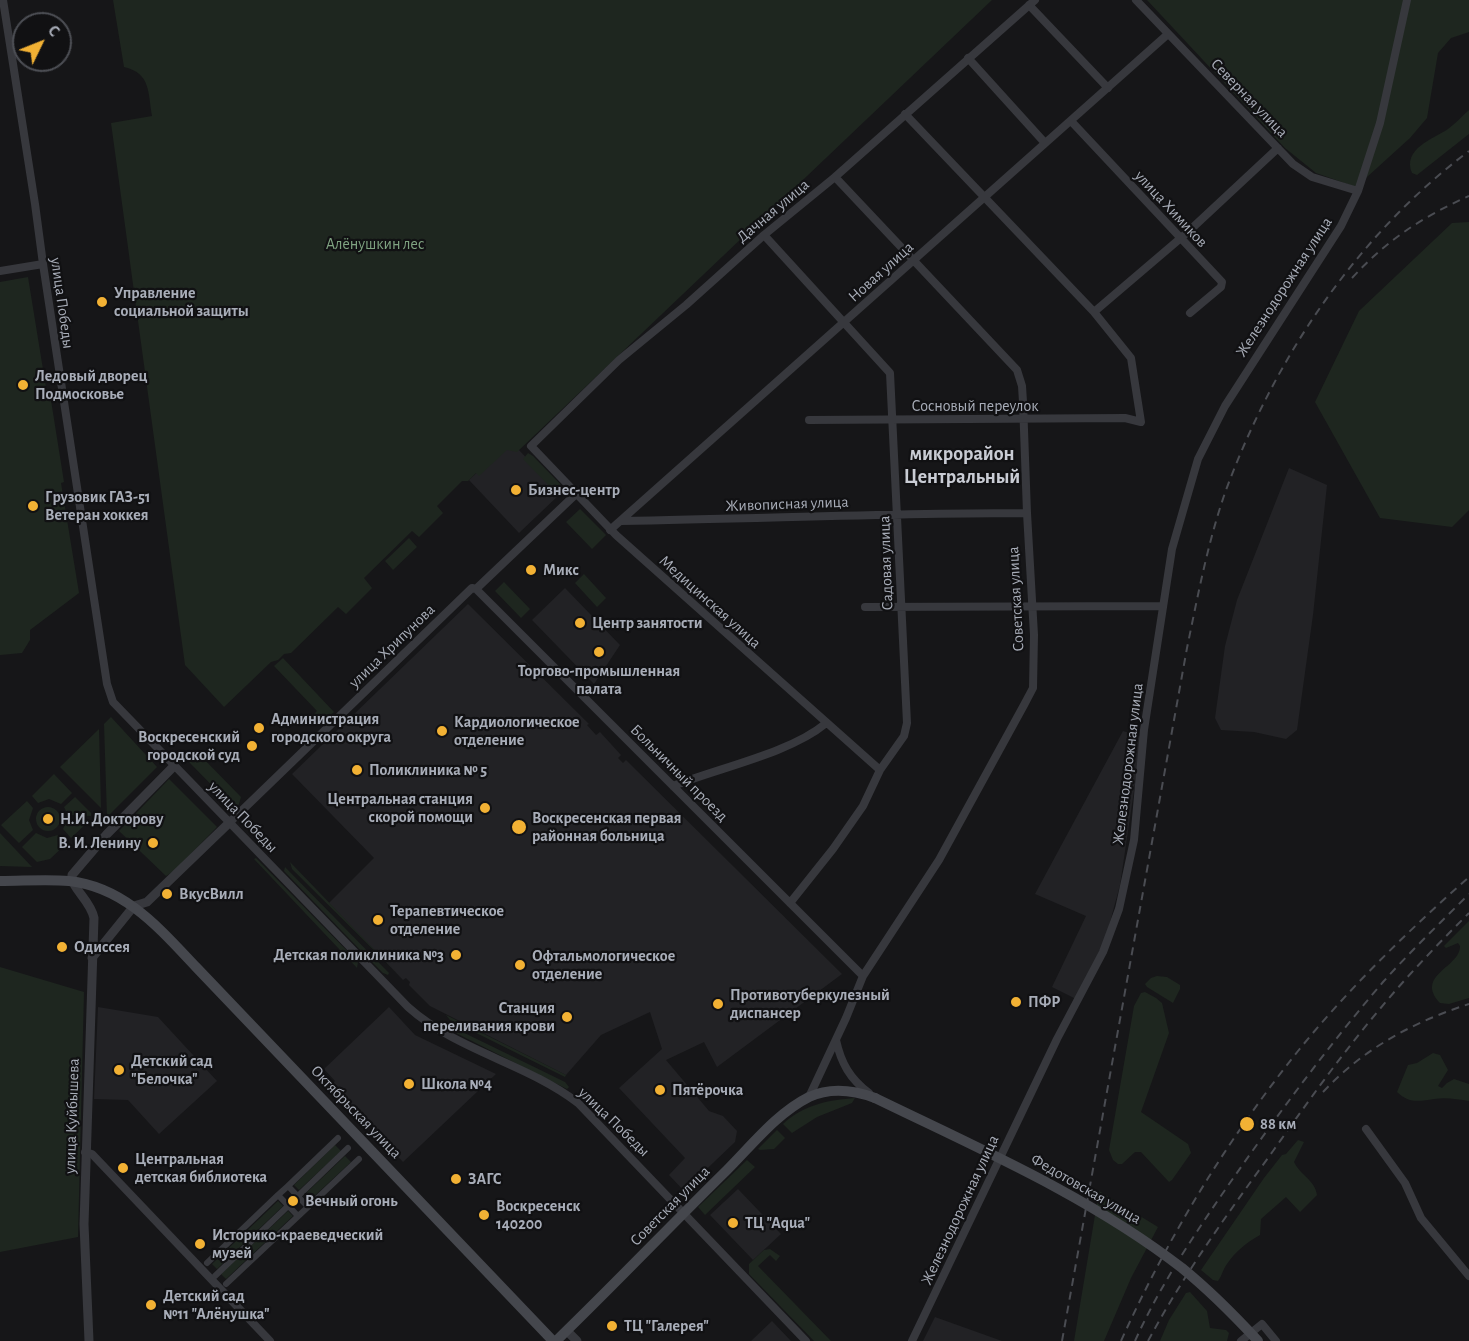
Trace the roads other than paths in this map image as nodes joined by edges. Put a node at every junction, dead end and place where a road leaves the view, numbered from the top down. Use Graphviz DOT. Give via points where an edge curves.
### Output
graph roads {
  1 [pos="3,0"];
  2 [pos="1136,0"];
  3 [pos="1407,0"];
  4 [pos="1032,3"];
  5 [pos="1168,34"];
  6 [pos="968,58"];
  7 [pos="1108,88"];
  8 [pos="904,114"];
  9 [pos="1071,121"];
  10 [pos="1045,143"];
  11 [pos="1278,148"];
  12 [pos="835,177"];
  13 [pos="1358,191"];
  14 [pos="984,198"];
  15 [pos="764,235"];
  16 [pos="1180,238"];
  17 [pos="914,260"];
  18 [pos="43,264"];
  19 [pos="0,271"];
  20 [pos="1094,312"];
  21 [pos="1190,313"];
  22 [pos="845,322"];
  23 [pos="809,420"];
  24 [pos="894,420"];
  25 [pos="1023,420"];
  26 [pos="531,447"];
  27 [pos="576,494"];
  28 [pos="898,513"];
  29 [pos="1027,513"];
  30 [pos="621,521"];
  31 [pos="610,530"];
  32 [pos="476,589"];
  33 [pos="1032,606"];
  34 [pos="1163,606"];
  35 [pos="865,608"];
  36 [pos="901,608"];
  37 [pos="825,724"];
  38 [pos="174,766"];
  39 [pos="880,770"];
  40 [pos="673,786"];
  41 [pos="230,822"];
  42 [pos="0,881"];
  43 [pos="71,881"];
  44 [pos="790,903"];
  45 [pos="134,906"];
  46 [pos="92,958"];
  47 [pos="863,976"];
  48 [pos="836,1040"];
  49 [pos="808,1097"];
  50 [pos="875,1098"];
  51 [pos="1366,1129"];
  52 [pos="338,1138"];
  53 [pos="348,1148"];
  54 [pos="85,1152"];
  55 [pos="358,1159"];
  56 [pos="288,1186"];
  57 [pos="278,1195"];
  58 [pos="298,1196"];
  59 [pos="288,1206"];
  60 [pos="308,1207"];
  61 [pos="684,1213"];
  62 [pos="298,1216"];
  63 [pos="207,1263"];
  64 [pos="215,1276"];
  65 [pos="1469,1276"];
  66 [pos="226,1284"];
  67 [pos="567,1331"];
  68 [pos="89,1341"];
  69 [pos="270,1341"];
  70 [pos="554,1341"];
  71 [pos="577,1341"];
  72 [pos="806,1341"];
  73 [pos="912,1341"];
  74 [pos="1241,1341"];
  75 [pos="1258,1341"];
  76 [pos="1276,1341"];
  1 -- 18 [label="street, улица Победы"];
  2 -- 5 [label="street, Северная улица"];
  3 -- 13 [label="street, Железнодорожная улица" via="1380,123"];
  4 -- 6 [label="street, Дачная улица"];
  4 -- 7 [label="street"];
  5 -- 7 [label="street, Новая улица"];
  5 -- 11 [label="street, Северная улица"];
  6 -- 8 [label="street, Дачная улица"];
  6 -- 10 [label="street"];
  7 -- 9 [label="street, Новая улица"];
  8 -- 12 [label="street, Дачная улица"];
  8 -- 14 [label="street"];
  9 -- 10 [label="street, Новая улица"];
  9 -- 16 [label="street, улица Химиков"];
  10 -- 14 [label="street, Новая улица"];
  11 -- 13 [label="street, Северная улица" via="1312,177"];
  11 -- 16 [label="street"];
  12 -- 15 [label="street, Дачная улица"];
  12 -- 17 [label="street, Советская улица"];
  13 -- 34 [label="street, Железнодорожная улица" via="1341,226 1245,372 1210,433 1177,527"];
  14 -- 17 [label="street, Новая улица"];
  14 -- 20 [label="street"];
  15 -- 22 [label="street, Садовая улица"];
  15 -- 26 [label="street, Дачная улица" via="619,360"];
  16 -- 20 [label="street"];
  16 -- 21 [label="street, улица Химиков" via="1222,282"];
  17 -- 22 [label="street, Новая улица"];
  17 -- 25 [label="street, Советская улица" via="1017,370 1022,386"];
  18 -- 19 [label="street"];
  18 -- 38 [label="street, улица Победы" via="110,696"];
  20 -- 25 [label="street, Сосновый переулок" via="1131,358 1141,422 1125,418"];
  22 -- 24 [label="street, Садовая улица" via="890,373"];
  22 -- 30 [label="street, Новая улица"];
  23 -- 24 [label="street, Сосновый переулок"];
  24 -- 25 [label="street, Сосновый переулок"];
  24 -- 28 [label="street, Садовая улица"];
  25 -- 29 [label="street, Советская улица"];
  26 -- 27 [label="street, Медицинская улица"];
  27 -- 31 [label="street, Медицинская улица"];
  27 -- 32 [label="street, улица Хрипунова"];
  28 -- 29 [label="street, Живописная улица"];
  28 -- 30 [label="street, Живописная улица"];
  28 -- 36 [label="street, Садовая улица"];
  29 -- 33 [label="street, Советская улица"];
  30 -- 31 [label="street, Новая улица"];
  31 -- 37 [label="street, Медицинская улица"];
  32 -- 40 [label="street, Больничный проезд"];
  32 -- 41 [label="street, улица Хрипунова" via="472,588"];
  33 -- 34 [label="street"];
  33 -- 36 [label="street"];
  33 -- 47 [label="street, Советская улица" via="1033,688 939,860"];
  34 -- 73 [label="street, Железнодорожная улица" via="1144,730 1134,840 1119,909 1103,952 1051,1049"];
  35 -- 36 [label="street"];
  36 -- 39 [label="street, Садовая улица" via="907,723 904,736"];
  37 -- 39 [label="street, Медицинская улица"];
  37 -- 40 [label="street" via="776,750"];
  38 -- 41 [label="street, улица Победы"];
  38 -- 43 [label="street" via="72,872"];
  39 -- 44 [label="street, Садовая улица" via="857,815"];
  40 -- 44 [label="street, Больничный проезд"];
  41 -- 45 [label="street" via="147,902"];
  41 -- 61 [label="street, улица Победы" via="422,1019 449,1037 569,1096"];
  42 -- 43 [label="main road, Октябрьская улица"];
  43 -- 45 [label="main road, Октябрьская улица" via="98,888"];
  43 -- 46 [label="street, улица Куйбышева" via="92,910"];
  44 -- 47 [label="street, Больничный проезд"];
  45 -- 46 [label="street"];
  45 -- 70 [label="main road, Октябрьская улица"];
  46 -- 54 [label="street, улица Куйбышева"];
  47 -- 48 [label="street, Советская улица"];
  48 -- 49 [label="street, Советская улица"];
  48 -- 50 [label="street" via="847,1072"];
  49 -- 50 [label="main road, Советская улица" via="847,1090"];
  49 -- 61 [label="main road, Советская улица" via="784,1114"];
  50 -- 75 [label="main road, Федотовская улица, bridge" via="1043,1180 1130,1232 1199,1283"];
  51 -- 65 [label="street" via="1405,1183 1421,1218"];
  52 -- 56 [label="street"];
  53 -- 58 [label="street"];
  54 -- 68 [label="street, улица Куйбышева"];
  54 -- 69 [label="street" via="92,1154"];
  55 -- 60 [label="street"];
  56 -- 57 [label="street"];
  56 -- 58 [label="street"];
  57 -- 59 [label="street"];
  57 -- 63 [label="street"];
  58 -- 60 [label="street"];
  59 -- 62 [label="street"];
  59 -- 64 [label="street"];
  60 -- 62 [label="street"];
  61 -- 67 [label="main road, Советская улица"];
  61 -- 72 [label="street, улица Победы"];
  62 -- 66 [label="street"];
  67 -- 70 [label="main road, Советская улица"];
  67 -- 71 [label="street"];
  74 -- 76 [label="street" via="1262,1324"];
}
